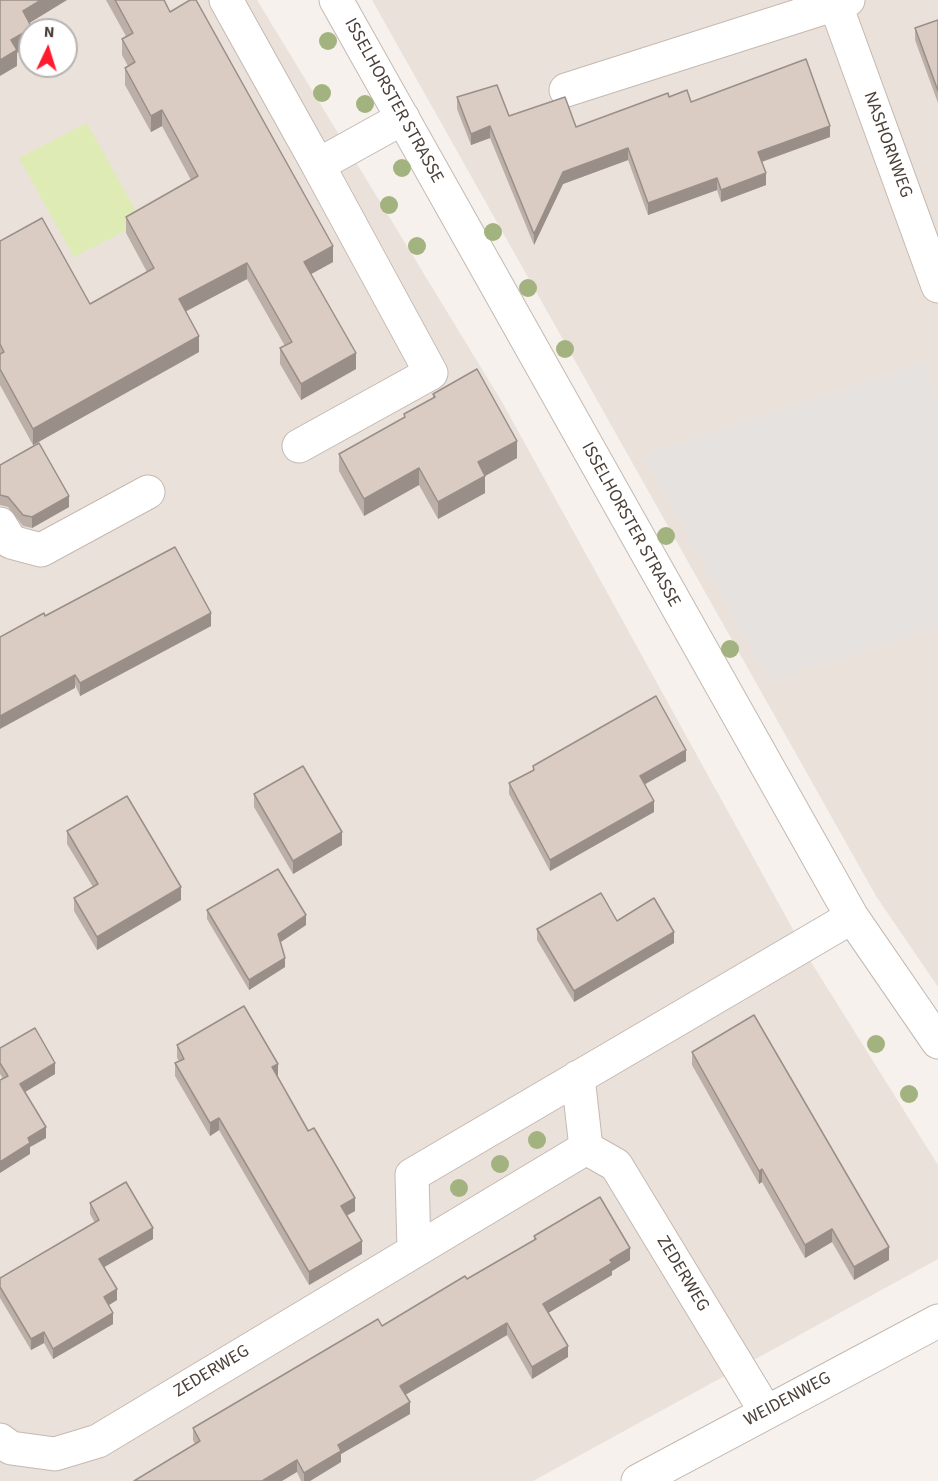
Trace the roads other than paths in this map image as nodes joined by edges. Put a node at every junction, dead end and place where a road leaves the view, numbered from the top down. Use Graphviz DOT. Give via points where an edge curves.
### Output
graph roads {
  1 [pos="226,0"];
  2 [pos="336,0"];
  3 [pos="839,2"];
  4 [pos="566,90"];
  5 [pos="403,118"];
  6 [pos="318,165"];
  7 [pos="938,286"];
  8 [pos="299,446"];
  9 [pos="148,492"];
  10 [pos="0,524"];
  11 [pos="852,917"];
  12 [pos="938,1042"];
  13 [pos="578,1077"];
  14 [pos="586,1148"];
  15 [pos="414,1249"];
  16 [pos="938,1321"];
  17 [pos="766,1412"];
  18 [pos="0,1440"];
  19 [pos="638,1481"];
  1 -- 6 [label="street"];
  2 -- 5 [label="street, ISSELHORSTER STRASSE"];
  3 -- 4 [label="street, NASHORNWEG"];
  3 -- 7 [label="street, NASHORNWEG"];
  5 -- 6 [label="street"];
  5 -- 11 [label="street, ISSELHORSTER STRASSE"];
  6 -- 8 [label="street" via="431,373"];
  9 -- 10 [label="street" via="41,550 11,542"];
  11 -- 12 [label="street, ISSELHORSTER STRASSE"];
  11 -- 13 [label="street"];
  13 -- 14 [label="street"];
  13 -- 15 [label="street" via="412,1175"];
  14 -- 15 [label="street, ZEDERWEG"];
  14 -- 17 [label="street, ZEDERWEG" via="616,1165"];
  15 -- 18 [label="street, ZEDERWEG" via="98,1441 55,1455 11,1448"];
  16 -- 17 [label="street, WEIDENWEG"];
  17 -- 19 [label="street, WEIDENWEG"];
}
